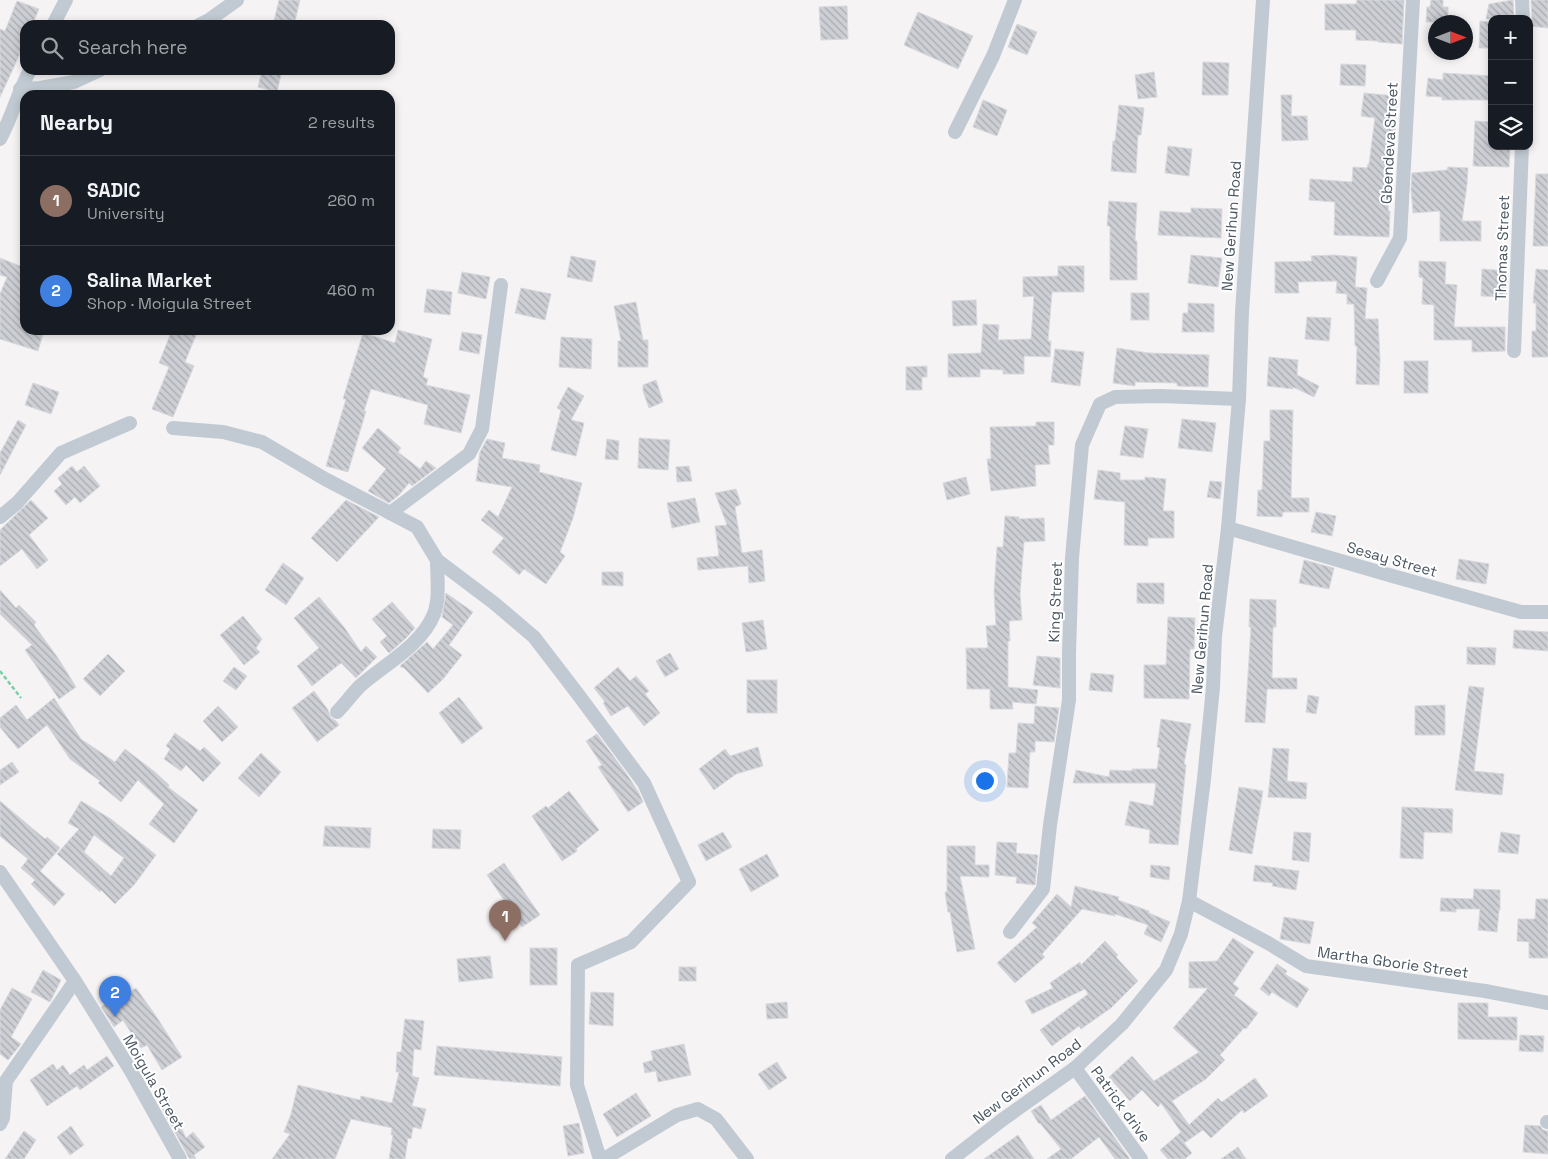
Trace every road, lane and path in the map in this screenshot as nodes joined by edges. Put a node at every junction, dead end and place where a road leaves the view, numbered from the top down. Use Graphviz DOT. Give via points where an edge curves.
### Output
graph roads {
  1 [pos="66,0"];
  2 [pos="237,0"];
  3 [pos="1015,0"];
  4 [pos="1263,0"];
  5 [pos="1413,0"];
  6 [pos="1522,0"];
  7 [pos="1523,15"];
  8 [pos="56,20"];
  9 [pos="209,20"];
  10 [pos="27,75"];
  11 [pos="89,75"];
  12 [pos="20,89"];
  13 [pos="956,132"];
  14 [pos="0,139"];
  15 [pos="1522,150"];
  16 [pos="1377,281"];
  17 [pos="501,285"];
  18 [pos="1514,351"];
  19 [pos="1238,399"];
  20 [pos="130,423"];
  21 [pos="173,428"];
  22 [pos="390,512"];
  23 [pos="0,517"];
  24 [pos="1228,528"];
  25 [pos="437,560"];
  26 [pos="1548,612"];
  27 [pos="0,671"];
  28 [pos="21,698"];
  29 [pos="337,712"];
  30 [pos="0,872"];
  31 [pos="1188,901"];
  32 [pos="1010,932"];
  33 [pos="75,981"];
  34 [pos="1548,1003"];
  35 [pos="1075,1068"];
  36 [pos="0,1124"];
  37 [pos="180,1159"];
  38 [pos="602,1159"];
  39 [pos="747,1159"];
  40 [pos="952,1159"];
  41 [pos="1141,1159"];
  1 -- 8 [label="street"];
  2 -- 9 [label="street"];
  3 -- 13 [label="street" via="993,56"];
  4 -- 19 [label="street, New Gerihun Road"];
  5 -- 16 [label="street, Gbendeva Street" via="1400,238"];
  6 -- 7 [label="street"];
  10 -- 12 [label="street"];
  11 -- 12 [label="street" via="74,82"];
  12 -- 14 [label="street"];
  15 -- 18 [label="street, Thomas Street"];
  17 -- 22 [label="street" via="482,429 470,454"];
  19 -- 24 [label="street, New Gerihun Road"];
  19 -- 32 [label="street, King Street" via="1115,397 1100,404 1082,445 1072,558 1069,700 1043,889"];
  20 -- 23 [label="street" via="61,453 17,503"];
  21 -- 22 [label="street" via="223,432 262,442"];
  22 -- 25 [label="street" via="417,527"];
  24 -- 26 [label="street, Sesay Street" via="1521,612"];
  24 -- 31 [label="street, New Gerihun Road" via="1215,636 1204,779"];
  25 -- 29 [label="street" via="434,613 423,632 395,660 360,686"];
  25 -- 38 [label="street" via="494,603 545,651 644,783 689,882 631,942 578,965 578,1084"];
  27 -- 28 [label="path"];
  30 -- 33 [label="street, Moigula Street"];
  31 -- 34 [label="street, Martha Gborie Street" via="1306,966"];
  31 -- 35 [label="street, New Gerihun Road" via="1181,934 1166,970 1122,1024"];
  33 -- 36 [label="street" via="6,1081"];
  33 -- 37 [label="street, Moigula Street"];
  35 -- 40 [label="street, New Gerihun Road"];
  35 -- 41 [label="street, Patrick drive"];
  38 -- 39 [label="street" via="677,1115 698,1109 716,1119"];
}
